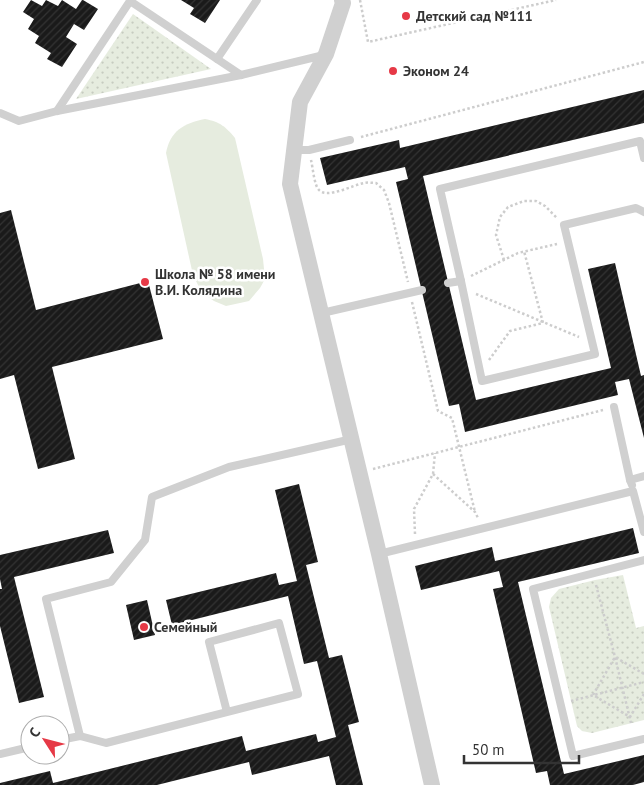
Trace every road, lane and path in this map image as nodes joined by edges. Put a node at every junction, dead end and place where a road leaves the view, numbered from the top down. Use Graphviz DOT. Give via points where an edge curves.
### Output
graph roads {
  1 [pos="257,0"];
  2 [pos="342,0"];
  3 [pos="360,0"];
  4 [pos="556,0"];
  5 [pos="326,54"];
  6 [pos="217,59"];
  7 [pos="644,62"];
  8 [pos="241,75"];
  9 [pos="57,111"];
  10 [pos="0,113"];
  11 [pos="350,140"];
  12 [pos="302,150"];
  13 [pos="644,158"];
  14 [pos="644,212"];
  15 [pos="564,225"];
  16 [pos="568,241"];
  17 [pos="524,251"];
  18 [pos="504,260"];
  19 [pos="461,281"];
  20 [pos="448,283"];
  21 [pos="463,289"];
  22 [pos="422,290"];
  23 [pos="410,292"];
  24 [pos="322,313"];
  25 [pos="543,323"];
  26 [pos="593,343"];
  27 [pos="480,372"];
  28 [pos="614,407"];
  29 [pos="352,439"];
  30 [pos="459,446"];
  31 [pos="435,453"];
  32 [pos="360,472"];
  33 [pos="433,474"];
  34 [pos="644,476"];
  35 [pos="630,480"];
  36 [pos="633,491"];
  37 [pos="475,512"];
  38 [pos="482,529"];
  39 [pos="644,532"];
  40 [pos="416,545"];
  41 [pos="380,554"];
  42 [pos="644,560"];
  43 [pos="593,574"];
  44 [pos="615,658"];
  45 [pos="644,674"];
  46 [pos="644,682"];
  47 [pos="622,688"];
  48 [pos="644,694"];
  49 [pos="593,695"];
  50 [pos="571,701"];
  51 [pos="227,712"];
  52 [pos="630,718"];
  53 [pos="631,723"];
  54 [pos="80,736"];
  55 [pos="70,738"];
  56 [pos="644,739"];
  57 [pos="20,749"];
  58 [pos="0,754"];
  59 [pos="432,785"];
  1 -- 6 [label="lane"];
  2 -- 5 [label="street"];
  3 -- 4 [label="path" via="368,42"];
  5 -- 8 [label="lane"];
  5 -- 12 [label="street" via="300,102"];
  6 -- 8 [label="lane"];
  6 -- 9 [label="lane" via="130,1"];
  7 -- 11 [label="path"];
  8 -- 9 [label="lane"];
  9 -- 10 [label="lane" via="19,121"];
  11 -- 12 [label="lane"];
  12 -- 23 [label="path" via="319,190 325,194 376,182 384,190"];
  12 -- 24 [label="street" via="290,184"];
  13 -- 19 [label="lane" via="640,142 440,189"];
  14 -- 15 [label="lane" via="636,208"];
  15 -- 16 [label="lane"];
  15 -- 18 [label="path" via="536,200 508,207 500,217 496,234"];
  16 -- 17 [label="path"];
  16 -- 26 [label="lane"];
  17 -- 18 [label="path"];
  17 -- 25 [label="path"];
  18 -- 19 [label="path"];
  19 -- 20 [label="lane"];
  19 -- 21 [label="lane"];
  21 -- 25 [label="path"];
  21 -- 27 [label="lane"];
  22 -- 23 [label="lane"];
  23 -- 24 [label="lane"];
  23 -- 30 [label="path" via="438,411 452,418"];
  24 -- 29 [label="street"];
  25 -- 26 [label="path"];
  25 -- 27 [label="path" via="510,331"];
  26 -- 27 [label="lane" via="596,354 482,381"];
  28 -- 30 [label="path"];
  28 -- 35 [label="lane"];
  29 -- 32 [label="street"];
  29 -- 54 [label="lane" via="229,467 152,497 145,540 111,582 46,599"];
  30 -- 31 [label="path"];
  30 -- 37 [label="path"];
  31 -- 32 [label="path"];
  31 -- 33 [label="path"];
  32 -- 41 [label="street"];
  33 -- 37 [label="path"];
  33 -- 40 [label="path" via="414,509"];
  34 -- 35 [label="lane"];
  35 -- 36 [label="lane"];
  36 -- 38 [label="lane"];
  36 -- 39 [label="lane"];
  37 -- 38 [label="path"];
  38 -- 40 [label="lane"];
  40 -- 41 [label="lane"];
  41 -- 59 [label="street"];
  42 -- 43 [label="lane"];
  43 -- 44 [label="path"];
  43 -- 56 [label="lane" via="533,589 573,756"];
  44 -- 45 [label="path"];
  44 -- 47 [label="path"];
  44 -- 49 [label="path"];
  46 -- 47 [label="path"];
  47 -- 49 [label="path"];
  47 -- 52 [label="path"];
  48 -- 52 [label="path"];
  49 -- 50 [label="path"];
  49 -- 52 [label="path"];
  51 -- 51 [label="lane" via="208,642 279,623 298,694"];
  51 -- 54 [label="lane" via="106,743"];
  52 -- 53 [label="path"];
  54 -- 55 [label="lane"];
  57 -- 58 [label="lane"];
}
